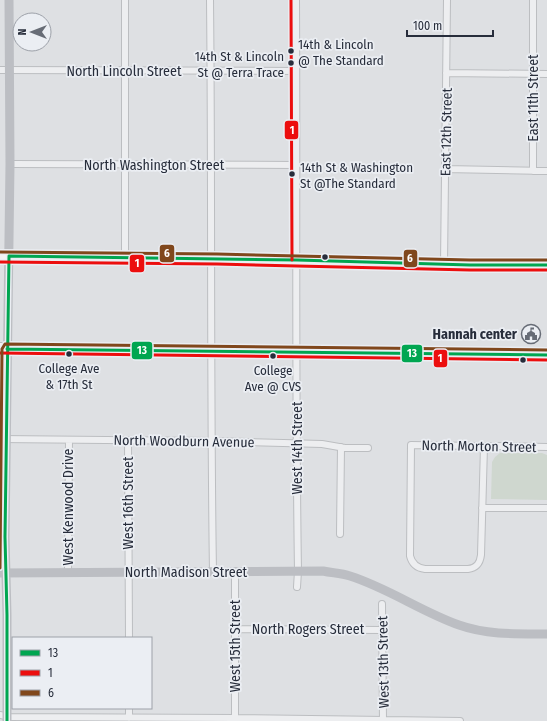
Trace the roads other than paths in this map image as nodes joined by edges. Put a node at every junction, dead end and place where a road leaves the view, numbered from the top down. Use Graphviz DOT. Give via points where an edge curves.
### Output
graph roads {
  1 [pos="9,0"];
  2 [pos="125,0"];
  3 [pos="210,0"];
  4 [pos="296,0"];
  5 [pos="448,0"];
  6 [pos="533,0"];
  7 [pos="5,70"];
  8 [pos="125,71"];
  9 [pos="211,71"];
  10 [pos="296,71"];
  11 [pos="446,73"];
  12 [pos="533,74"];
  13 [pos="547,74"];
  14 [pos="10,164"];
  15 [pos="125,165"];
  16 [pos="211,165"];
  17 [pos="297,165"];
  18 [pos="445,169"];
  19 [pos="533,171"];
  20 [pos="547,171"];
  21 [pos="4,257"];
  22 [pos="125,258"];
  23 [pos="212,259"];
  24 [pos="297,260"];
  25 [pos="444,264"];
  26 [pos="547,265"];
  27 [pos="4,348"];
  28 [pos="212,350"];
  29 [pos="297,351"];
  30 [pos="547,355"];
  31 [pos="3,440"];
  32 [pos="69,440"];
  33 [pos="128,441"];
  34 [pos="211,441"];
  35 [pos="296,443"];
  36 [pos="484,446"];
  37 [pos="547,447"];
  38 [pos="341,448"];
  39 [pos="368,448"];
  40 [pos="482,508"];
  41 [pos="547,508"];
  42 [pos="340,534"];
  43 [pos="298,571"];
  44 [pos="128,572"];
  45 [pos="213,572"];
  46 [pos="235,572"];
  47 [pos="3,573"];
  48 [pos="68,573"];
  49 [pos="297,587"];
  50 [pos="382,604"];
  51 [pos="234,629"];
  52 [pos="382,630"];
  53 [pos="547,634"];
  54 [pos="128,637"];
  55 [pos="129,709"];
  56 [pos="4,714"];
  57 [pos="129,718"];
  58 [pos="234,719"];
  59 [pos="383,720"];
  60 [pos="460,721"];
  1 -- 7 [label="main road"];
  2 -- 8 [label="street"];
  3 -- 9 [label="street"];
  4 -- 10 [label="street, West 14th Street"];
  5 -- 11 [label="street, East 12th Street"];
  6 -- 12 [label="street, East 11th Street"];
  7 -- 8 [label="street, North Lincoln Street"];
  7 -- 14 [label="main road"];
  8 -- 9 [label="street, North Lincoln Street"];
  8 -- 15 [label="street"];
  9 -- 10 [label="street, North Lincoln Street"];
  9 -- 16 [label="street"];
  10 -- 17 [label="street, West 14th Street"];
  11 -- 12 [label="street"];
  11 -- 18 [label="street, East 12th Street"];
  12 -- 13 [label="street"];
  12 -- 19 [label="street, East 11th Street"];
  14 -- 15 [label="street, North Washington Street"];
  14 -- 21 [label="main road"];
  15 -- 16 [label="street, North Washington Street"];
  15 -- 22 [label="street"];
  16 -- 17 [label="street, North Washington Street"];
  16 -- 23 [label="street"];
  17 -- 24 [label="street, West 14th Street"];
  18 -- 19 [label="street"];
  18 -- 25 [label="street, East 12th Street"];
  19 -- 20 [label="street"];
  21 -- 22 [label="main road"];
  21 -- 27 [label="main road"];
  22 -- 23 [label="main road"];
  23 -- 24 [label="main road"];
  23 -- 28 [label="street"];
  24 -- 25 [label="main road"];
  24 -- 29 [label="street, West 14th Street"];
  25 -- 26 [label="main road"];
  27 -- 28 [label="main road"];
  27 -- 31 [label="main road"];
  28 -- 29 [label="main road"];
  28 -- 34 [label="street"];
  29 -- 30 [label="main road"];
  29 -- 35 [label="street, West 14th Street"];
  31 -- 32 [label="street, North Woodburn Avenue"];
  31 -- 47 [label="main road"];
  32 -- 33 [label="street, North Woodburn Avenue"];
  32 -- 48 [label="street, West Kenwood Drive"];
  33 -- 34 [label="street, North Woodburn Avenue"];
  33 -- 44 [label="street, West 16th Street"];
  34 -- 35 [label="street, North Woodburn Avenue"];
  34 -- 45 [label="street"];
  35 -- 38 [label="street, North Woodburn Avenue"];
  35 -- 43 [label="street, West 14th Street"];
  36 -- 37 [label="street, North Morton Street"];
  36 -- 40 [label="street"];
  36 -- 40 [label="street, North Morton Street" via="411,445 410,556 414,564 425,569 474,568 481,556"];
  38 -- 39 [label="street, North Woodburn Avenue"];
  38 -- 42 [label="street"];
  40 -- 41 [label="street"];
  43 -- 46 [label="main road, North Madison Street"];
  43 -- 49 [label="street, West 14th Street"];
  43 -- 53 [label="main road, North Madison Street" via="338,573 364,581 436,616 476,630"];
  44 -- 45 [label="main road, North Madison Street"];
  44 -- 48 [label="main road, North Madison Street"];
  44 -- 54 [label="street, West 16th Street"];
  45 -- 46 [label="main road, North Madison Street"];
  46 -- 51 [label="street, West 15th Street"];
  47 -- 48 [label="main road, North Madison Street"];
  47 -- 56 [label="main road" via="7,615"];
  50 -- 52 [label="street, West 13th Street"];
  51 -- 52 [label="street, North Rogers Street"];
  51 -- 58 [label="street, West 15th Street"];
  52 -- 59 [label="street, West 13th Street"];
  55 -- 57 [label="street"];
  56 -- 57 [label="street"];
  57 -- 58 [label="street"];
  58 -- 59 [label="street"];
  59 -- 60 [label="street"];
}
